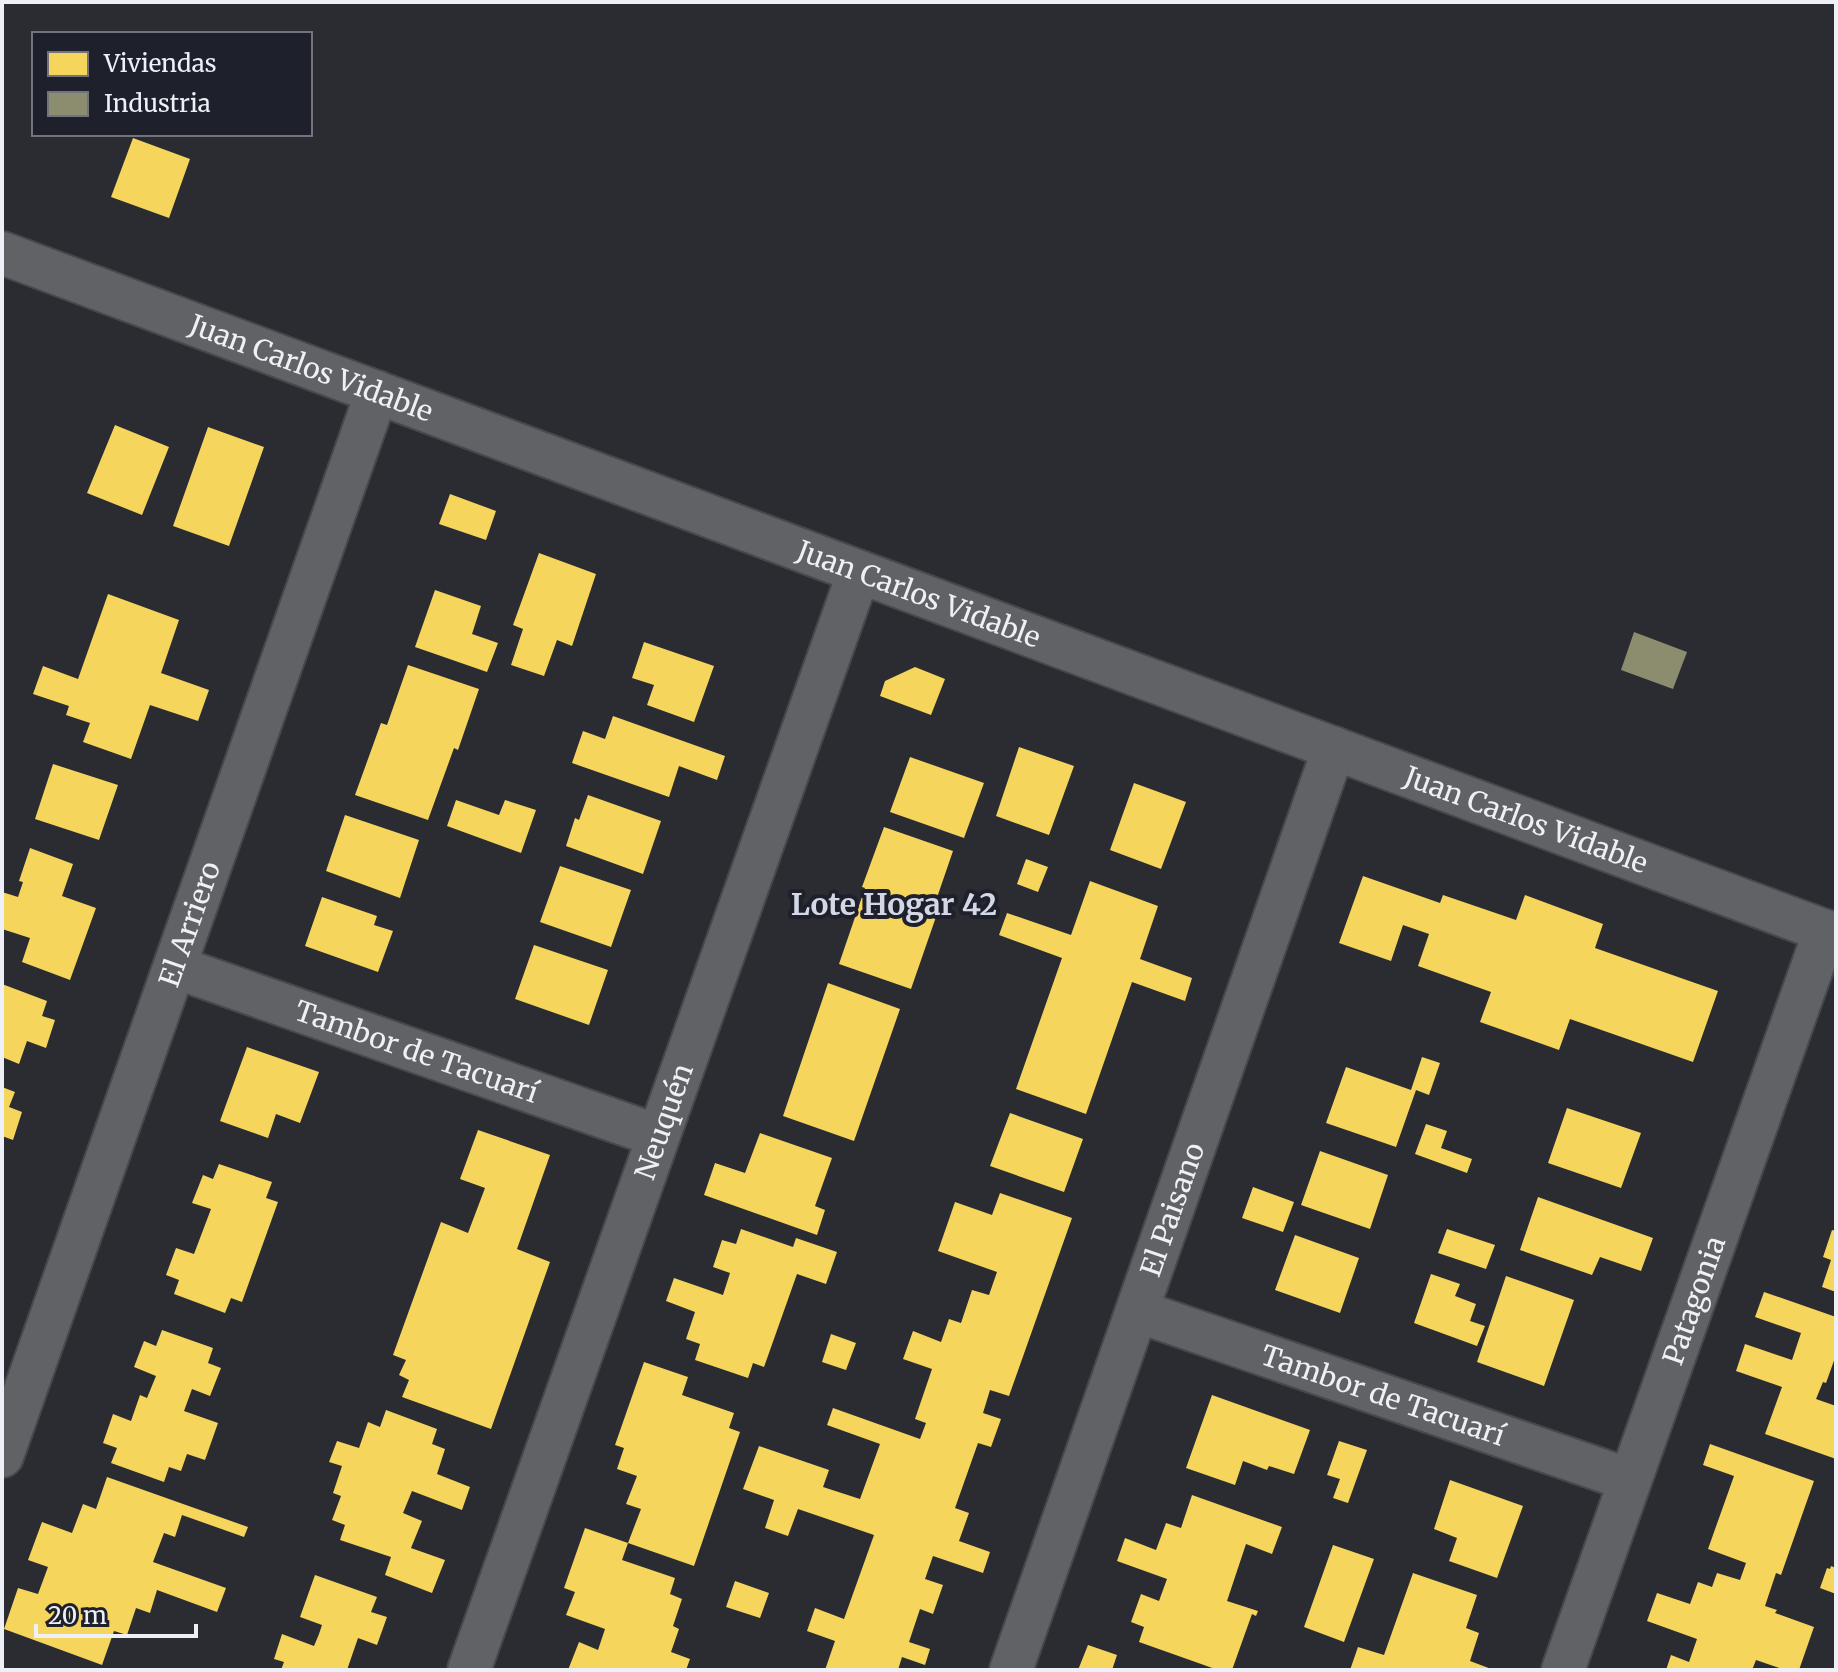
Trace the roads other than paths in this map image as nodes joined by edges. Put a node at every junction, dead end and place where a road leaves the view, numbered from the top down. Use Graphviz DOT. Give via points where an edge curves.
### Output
graph roads {
  1 [pos="2,253"];
  2 [pos="377,392"];
  3 [pos="859,572"];
  4 [pos="1334,748"];
  5 [pos="1830,933"];
  6 [pos="175,967"];
  7 [pos="658,1136"];
  8 [pos="1137,1311"];
  9 [pos="2,1456"];
  10 [pos="1630,1480"];
  11 [pos="469,1670"];
  12 [pos="1011,1670"];
  13 [pos="1563,1670"];
  1 -- 2 [label="street, Juan Carlos Vidable"];
  2 -- 3 [label="street, Juan Carlos Vidable"];
  2 -- 6 [label="street, El Arriero"];
  3 -- 4 [label="street, Juan Carlos Vidable"];
  3 -- 7 [label="street, Neuquén"];
  4 -- 5 [label="street, Juan Carlos Vidable"];
  4 -- 8 [label="street, El Paisano"];
  5 -- 10 [label="street, Patagonia"];
  6 -- 7 [label="street, Tambor de Tacuarí"];
  6 -- 9 [label="street, El Arriero"];
  7 -- 11 [label="street, Neuquén"];
  8 -- 10 [label="street, Tambor de Tacuarí"];
  8 -- 12 [label="street, El Paisano"];
  10 -- 13 [label="street, Patagonia"];
}
